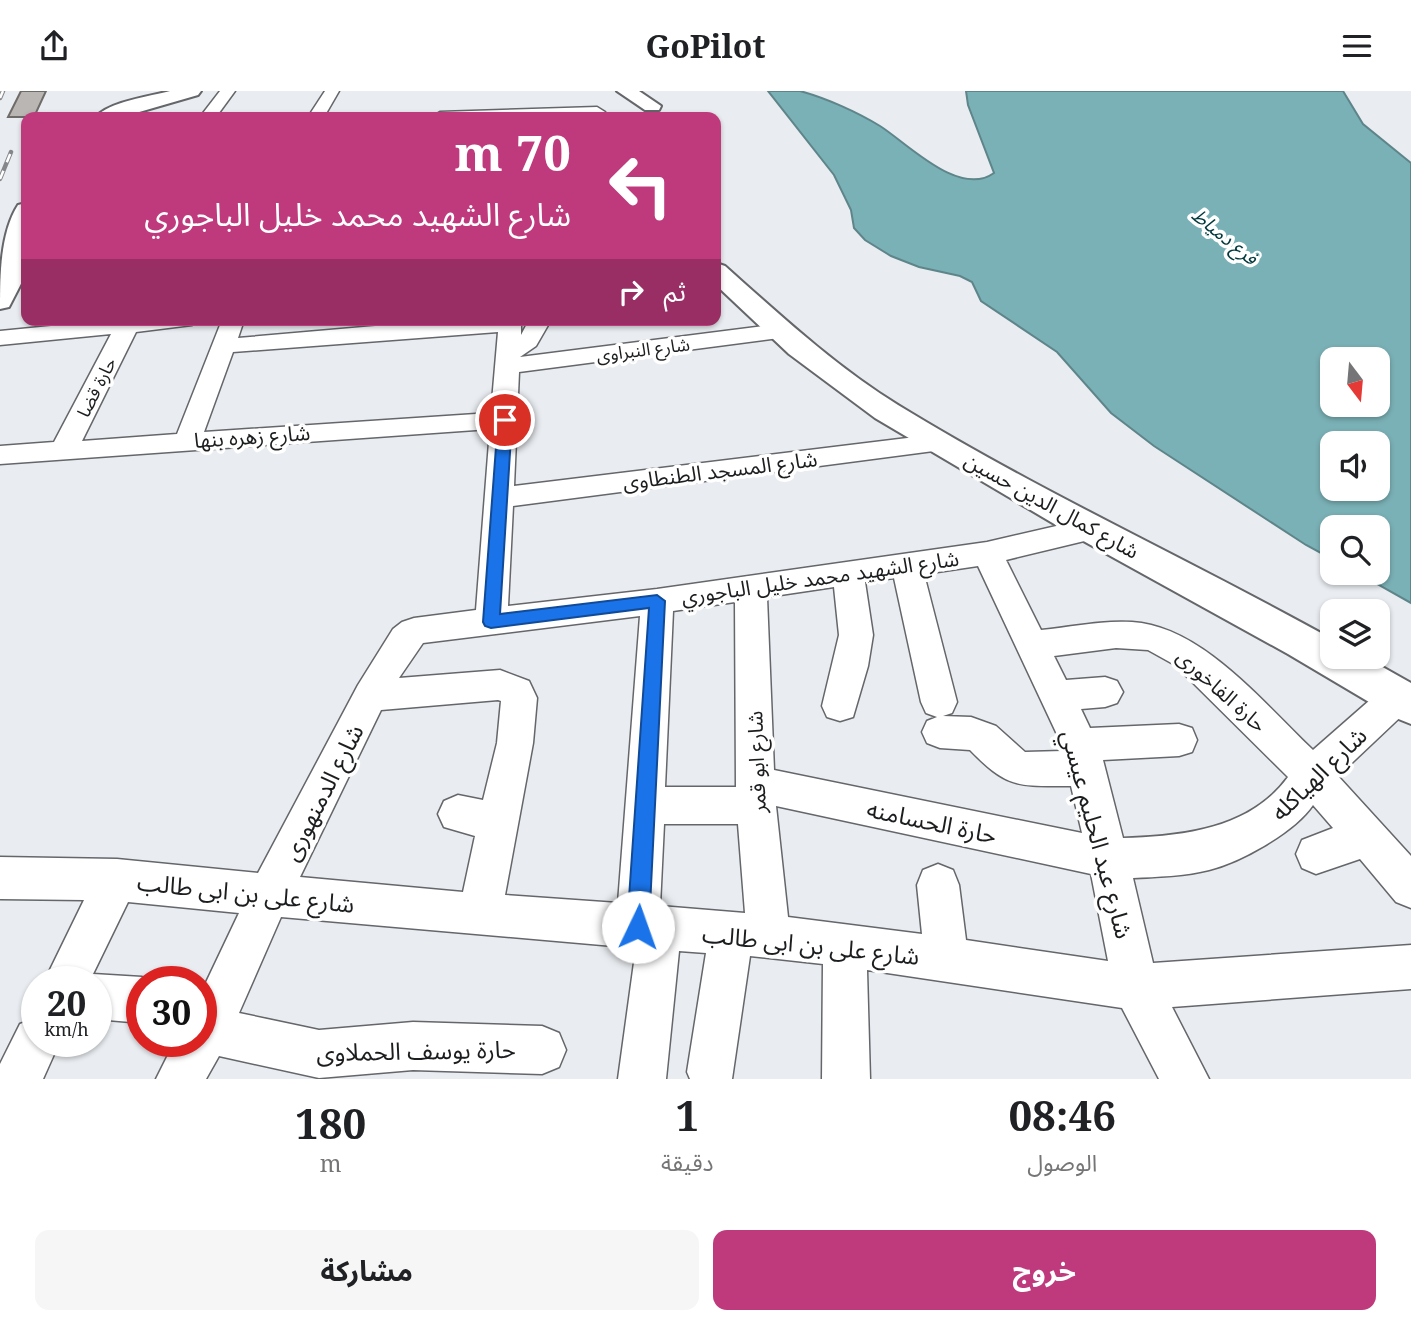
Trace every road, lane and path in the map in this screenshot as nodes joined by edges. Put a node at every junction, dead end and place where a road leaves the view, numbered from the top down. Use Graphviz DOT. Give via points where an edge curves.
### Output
graph roads {
  1 [pos="141,91"];
  2 [pos="192,91"];
  3 [pos="228,91"];
  4 [pos="331,91"];
  5 [pos="626,91"];
  6 [pos="651,105"];
  7 [pos="105,108"];
  8 [pos="598,110"];
  9 [pos="524,111"];
  10 [pos="212,112"];
  11 [pos="319,112"];
  12 [pos="486,112"];
  13 [pos="21,228"];
  14 [pos="10,269"];
  15 [pos="721,281"];
  16 [pos="0,301"];
  17 [pos="63,326"];
  18 [pos="126,326"];
  19 [pos="230,326"];
  20 [pos="402,326"];
  21 [pos="510,326"];
  22 [pos="538,326"];
  23 [pos="779,331"];
  24 [pos="0,338"];
  25 [pos="221,346"];
  26 [pos="507,360"];
  27 [pos="505,420"];
  28 [pos="188,440"];
  29 [pos="940,443"];
  30 [pos="64,449"];
  31 [pos="0,455"];
  32 [pos="500,498"];
  33 [pos="1091,529"];
  34 [pos="988,553"];
  35 [pos="906,564"];
  36 [pos="849,572"];
  37 [pos="751,586"];
  38 [pos="657,601"];
  39 [pos="491,622"];
  40 [pos="421,628"];
  41 [pos="1033,645"];
  42 [pos="1104,692"];
  43 [pos="370,696"];
  44 [pos="1057,696"];
  45 [pos="1405,701"];
  46 [pos="840,706"];
  47 [pos="1179,740"];
  48 [pos="1083,757"];
  49 [pos="1312,775"];
  50 [pos="756,794"];
  51 [pos="645,806"];
  52 [pos="458,814"];
  53 [pos="498,821"];
  54 [pos="1366,837"];
  55 [pos="1316,854"];
  56 [pos="1108,858"];
  57 [pos="0,878"];
  58 [pos="117,880"];
  59 [pos="937,885"];
  60 [pos="1411,887"];
  61 [pos="269,895"];
  62 [pos="480,914"];
  63 [pos="649,928"];
  64 [pos="750,935"];
  65 [pos="845,945"];
  66 [pos="947,960"];
  67 [pos="74,966"];
  68 [pos="1408,975"];
  69 [pos="1136,987"];
  70 [pos="217,1000"];
  71 [pos="217,1017"];
  72 [pos="542,1050"];
  73 [pos="29,1057"];
  74 [pos="190,1057"];
  75 [pos="712,1072"];
  76 [pos="18,1079"];
  77 [pos="180,1079"];
  78 [pos="642,1079"];
  79 [pos="846,1079"];
  80 [pos="1185,1079"];
  1 -- 7 [label="main road"];
  2 -- 7 [label="main road"];
  3 -- 10 [label="street"];
  4 -- 11 [label="street"];
  5 -- 6 [label="main road"];
  8 -- 9 [label="street"];
  9 -- 12 [label="street"];
  13 -- 14 [label="main road"];
  14 -- 16 [label="main road"];
  15 -- 23 [label="main road, شارع كمال الدين حسين"];
  17 -- 24 [label="street"];
  18 -- 30 [label="street, حارة قضا"];
  19 -- 25 [label="street"];
  20 -- 25 [label="street"];
  21 -- 26 [label="street"];
  22 -- 26 [label="street"];
  23 -- 26 [label="street, شارع النبراوى"];
  23 -- 29 [label="main road, شارع كمال الدين حسين" via="860,393"];
  25 -- 28 [label="street"];
  26 -- 27 [label="street"];
  27 -- 28 [label="street, شارع زهره بنها"];
  27 -- 32 [label="street"];
  28 -- 30 [label="street, شارع زهره بنها"];
  29 -- 32 [label="street, شارع المسجد الطنطاوى"];
  29 -- 33 [label="main road, شارع كمال الدين حسين"];
  30 -- 31 [label="street, شارع زهره بنها"];
  32 -- 39 [label="street"];
  33 -- 34 [label="street, شارع الشهيد محمد خليل الباجوري"];
  33 -- 45 [label="main road, شارع كمال الدين حسين"];
  34 -- 35 [label="street, شارع الشهيد محمد خليل الباجوري"];
  34 -- 41 [label="street, شارع عبد الحليم عيسي"];
  35 -- 36 [label="street, شارع الشهيد محمد خليل الباجوري"];
  35 -- 48 [label="street" via="939,717 983,739 1021,769"];
  36 -- 37 [label="street, شارع الشهيد محمد خليل الباجوري"];
  36 -- 46 [label="street" via="856,635"];
  37 -- 38 [label="street, شارع الشهيد محمد خليل الباجوري"];
  37 -- 50 [label="street, شارع ابو قمر"];
  38 -- 39 [label="street, شارع الشهيد محمد خليل الباجوري"];
  38 -- 51 [label="street"];
  39 -- 40 [label="street, شارع الشهيد محمد خليل الباجوري"];
  40 -- 43 [label="street, شارع الدمنهورى" via="405,639"];
  41 -- 44 [label="street, شارع عبد الحليم عيسي"];
  41 -- 49 [label="street, حارة الفاخورى" via="1123,635 1166,641 1200,665"];
  42 -- 44 [label="street"];
  43 -- 53 [label="street" via="507,686 517,692 515,743"];
  43 -- 61 [label="street, شارع الدمنهورى"];
  44 -- 48 [label="street, شارع عبد الحليم عيسي"];
  45 -- 49 [label="street, شارع الهياكله"];
  47 -- 48 [label="street"];
  48 -- 56 [label="street, شارع عبد الحليم عيسي"];
  49 -- 54 [label="street, حارة الفاخورى"];
  49 -- 56 [label="street, شارع الهياكله" via="1290,806 1256,829 1209,850"];
  50 -- 51 [label="street, حارة الحسامنه"];
  50 -- 56 [label="street, حارة الحسامنه"];
  50 -- 64 [label="street, شارع ابو قمر"];
  51 -- 63 [label="street"];
  52 -- 53 [label="street"];
  53 -- 62 [label="street"];
  54 -- 55 [label="street"];
  54 -- 60 [label="street, حارة الفاخورى"];
  56 -- 69 [label="street, شارع عبد الحليم عيسي"];
  57 -- 58 [label="street, شارع على بن ابى طالب"];
  58 -- 61 [label="street, شارع على بن ابى طالب"];
  58 -- 67 [label="street"];
  59 -- 66 [label="street"];
  61 -- 62 [label="street, شارع على بن ابى طالب"];
  61 -- 70 [label="street, شارع الدمنهورى"];
  62 -- 63 [label="street, شارع على بن ابى طالب"];
  63 -- 64 [label="street, شارع على بن ابى طالب"];
  63 -- 78 [label="street"];
  64 -- 65 [label="street, شارع على بن ابى طالب"];
  64 -- 75 [label="street, شارع ابو قمر"];
  65 -- 66 [label="street, شارع على بن ابى طالب"];
  65 -- 79 [label="street"];
  66 -- 69 [label="street, شارع على بن ابى طالب"];
  68 -- 69 [label="street, شارع على بن ابى طالب"];
  69 -- 80 [label="street, شارع عبد الحليم عيسي"];
  71 -- 72 [label="street, حارة يوسف الحملاوى" via="319,1054 401,1046"];
  73 -- 76 [label="street"];
  74 -- 77 [label="street, شارع الدمنهورى"];
}
